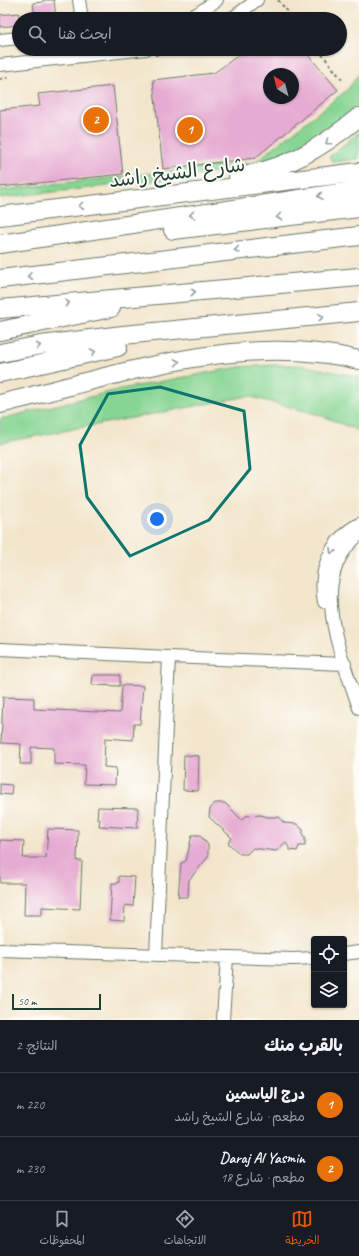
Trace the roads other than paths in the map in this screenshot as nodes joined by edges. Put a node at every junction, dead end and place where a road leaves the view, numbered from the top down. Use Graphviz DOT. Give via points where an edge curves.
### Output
graph roads {
  1 [pos="79,0"];
  2 [pos="217,0"];
  3 [pos="257,0"];
  4 [pos="81,12"];
  5 [pos="200,12"];
  6 [pos="241,12"];
  7 [pos="12,39"];
  8 [pos="0,40"];
  9 [pos="82,56"];
  10 [pos="0,65"];
  11 [pos="359,117"];
  12 [pos="359,172"];
  13 [pos="359,190"];
  14 [pos="120,202"];
  15 [pos="359,208"];
  16 [pos="0,216"];
  17 [pos="96,228"];
  18 [pos="359,236"];
  19 [pos="0,244"];
  20 [pos="359,277"];
  21 [pos="0,279"];
  22 [pos="154,296"];
  23 [pos="0,309"];
  24 [pos="359,312"];
  25 [pos="294,320"];
  26 [pos="0,331"];
  27 [pos="0,353"];
  28 [pos="359,360"];
  29 [pos="139,370"];
  30 [pos="0,373"];
  31 [pos="0,392"];
  32 [pos="0,404"];
  33 [pos="359,524"];
  34 [pos="359,535"];
  35 [pos="333,621"];
  36 [pos="0,648"];
  37 [pos="169,658"];
  38 [pos="345,664"];
  39 [pos="359,708"];
  40 [pos="0,950"];
  41 [pos="359,952"];
  42 [pos="347,954"];
  43 [pos="156,955"];
  44 [pos="227,957"];
  45 [pos="311,958"];
  46 [pos="223,1020"];
  1 -- 4 [label="street"];
  2 -- 5 [label="street"];
  3 -- 6 [label="street"];
  7 -- 8 [label="street"];
  9 -- 10 [label="street"];
  11 -- 14 [label="highway, one-way" via="320,148 277,168 165,190"];
  12 -- 14 [label="highway, شارع الشيخ راشد"];
  13 -- 17 [label="highway, one-way"];
  14 -- 16 [label="highway, شارع الشيخ راشد, one-way"];
  15 -- 17 [label="highway, one-way" via="153,231"];
  17 -- 19 [label="highway"];
  18 -- 21 [label="highway, one-way"];
  22 -- 20 [label="highway, one-way"];
  23 -- 22 [label="highway, one-way"];
  22 -- 26 [label="highway" via="82,315"];
  25 -- 24 [label="highway, one-way"];
  27 -- 25 [label="highway, one-way" via="41,345 139,333"];
  30 -- 25 [label="highway, one-way" via="102,350"];
  29 -- 28 [label="highway, one-way" via="253,350 304,352"];
  29 -- 31 [label="highway" via="96,374"];
  29 -- 32 [label="highway"];
  33 -- 35 [label="street, one-way" via="340,538 330,552 324,568 324,602"];
  34 -- 35 [label="street" via="347,546 333,572 330,587"];
  35 -- 38 [label="street"];
  36 -- 37 [label="street"];
  37 -- 38 [label="street"];
  37 -- 43 [label="street"];
  38 -- 39 [label="street"];
  40 -- 43 [label="street"];
  41 -- 42 [label="street"];
  43 -- 44 [label="street"];
  44 -- 45 [label="street"];
  44 -- 46 [label="street"];
}
